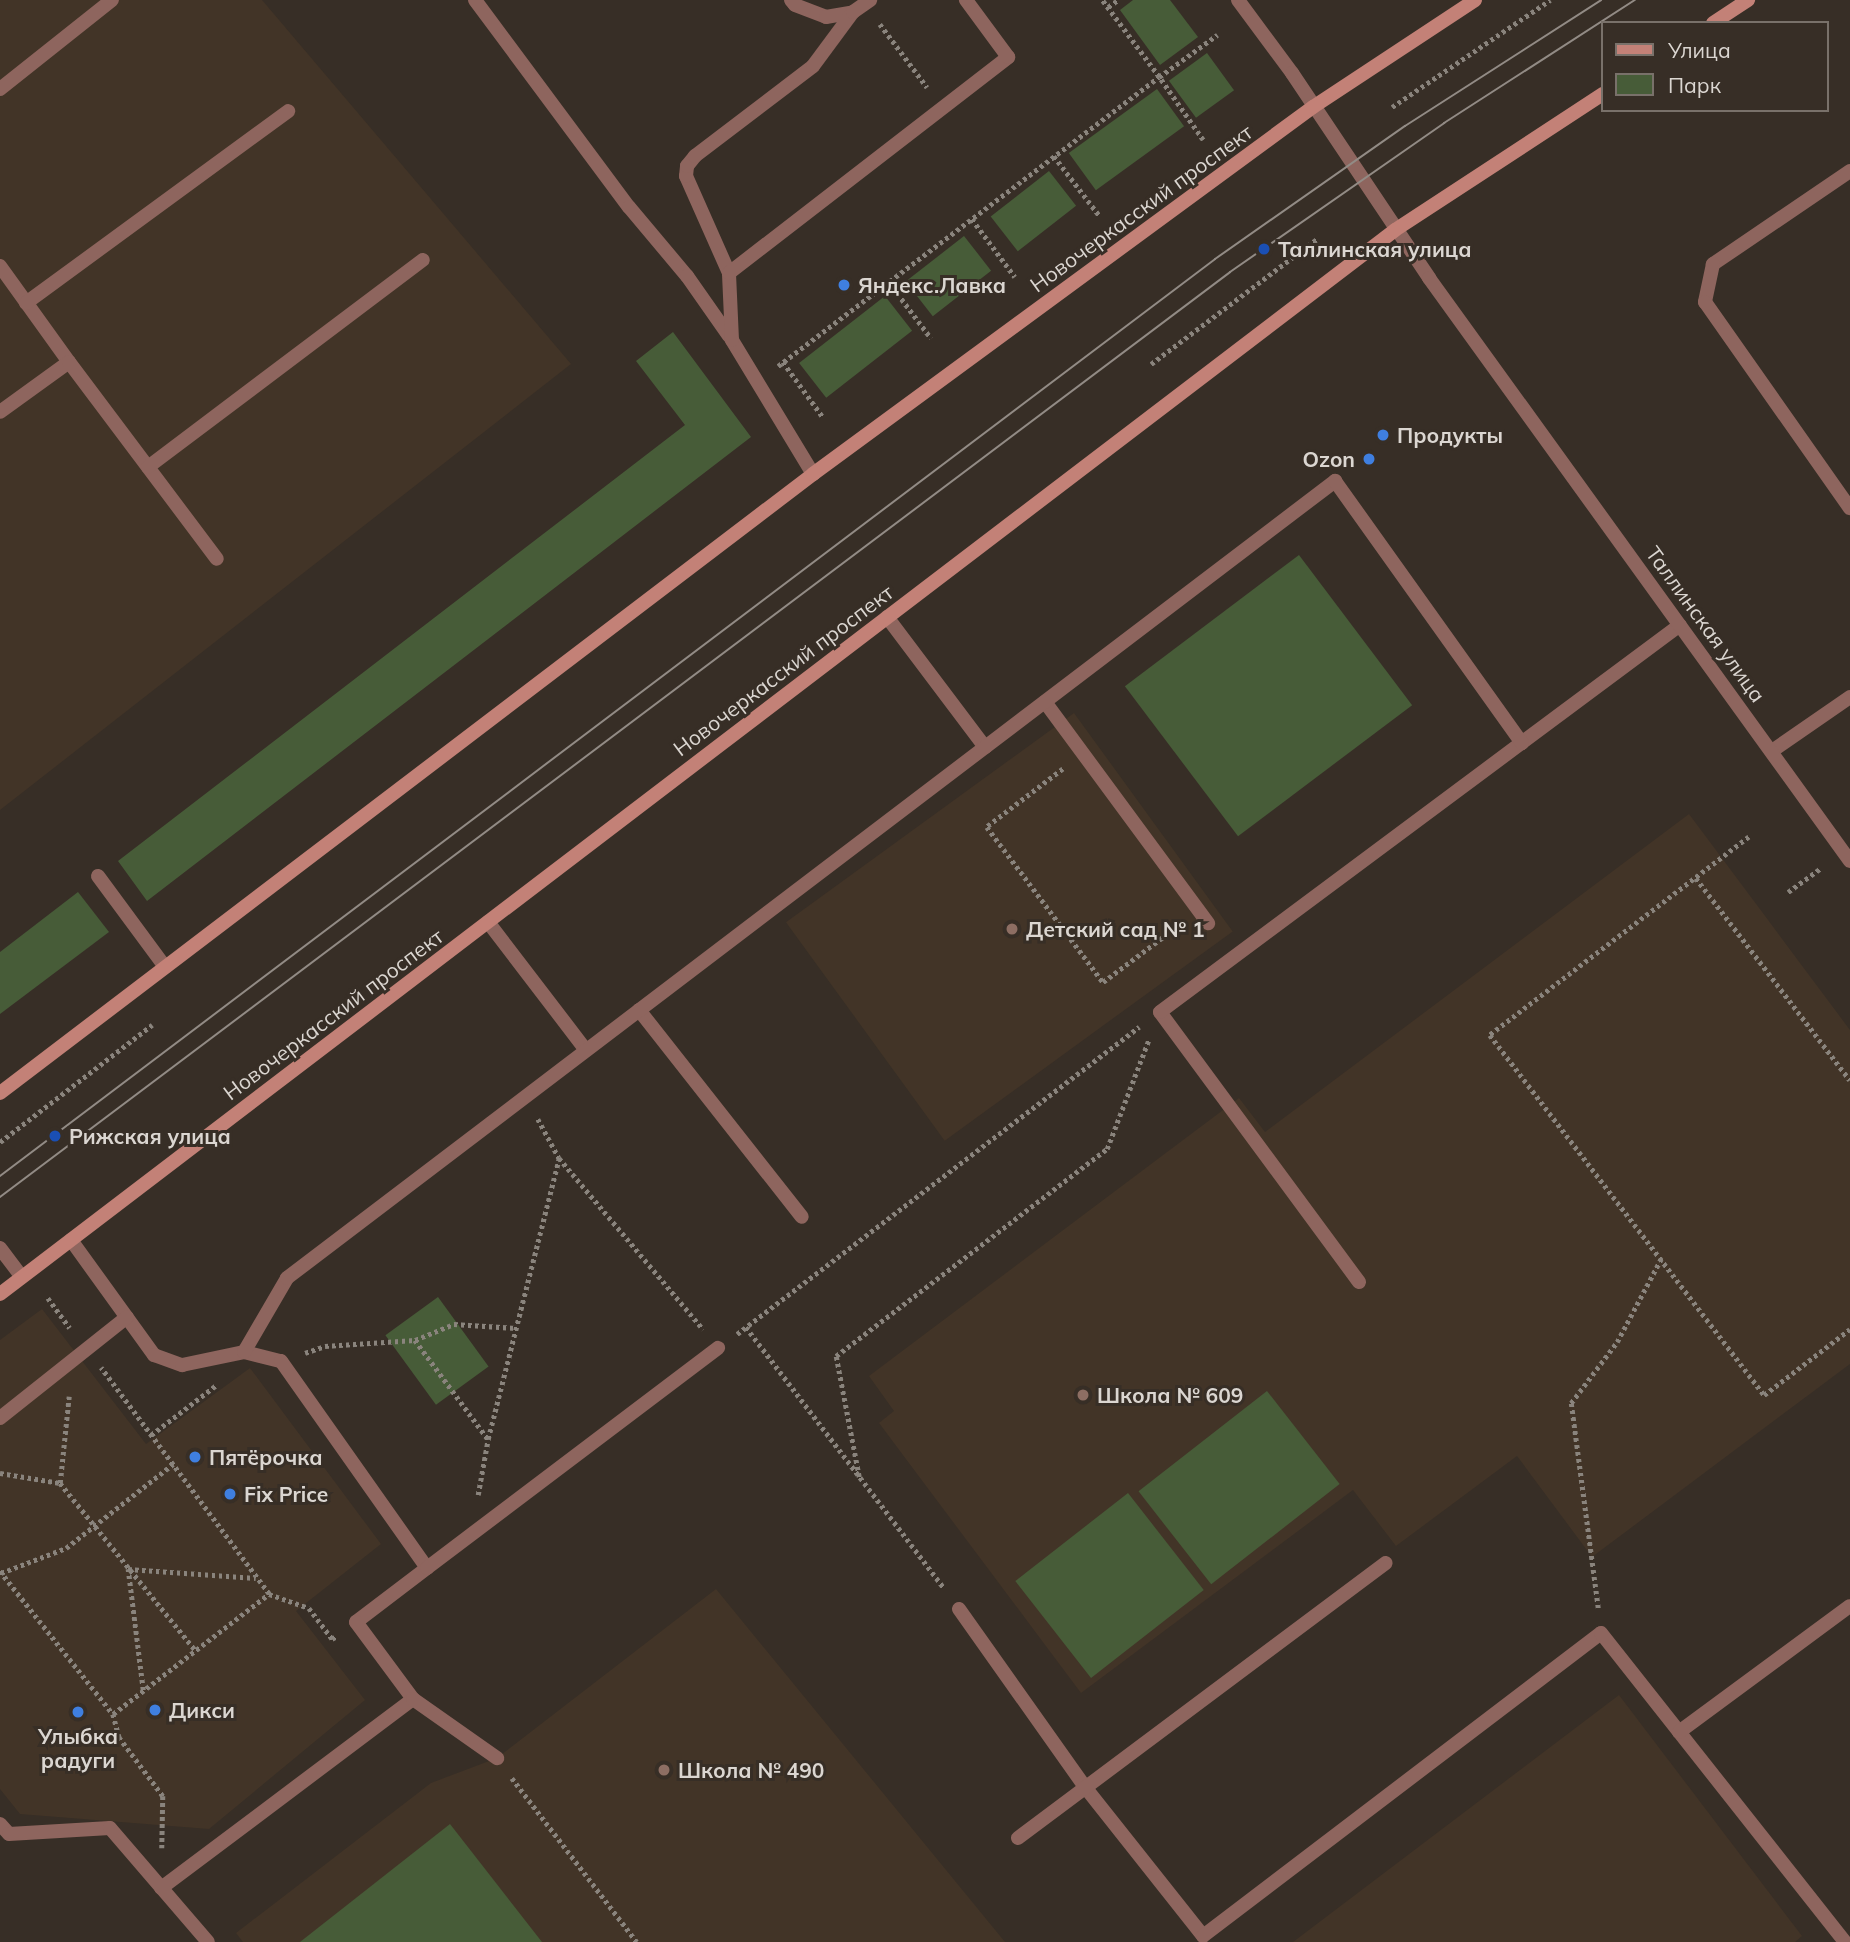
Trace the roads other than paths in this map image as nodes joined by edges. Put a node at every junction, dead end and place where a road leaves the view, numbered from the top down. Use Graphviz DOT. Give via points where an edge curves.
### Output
graph roads {
  1 [pos="112,0"];
  2 [pos="475,0"];
  3 [pos="792,0"];
  4 [pos="966,0"];
  5 [pos="1238,0"];
  6 [pos="1475,0"];
  7 [pos="1748,0"];
  8 [pos="862,5"];
  9 [pos="1716,21"];
  10 [pos="0,89"];
  11 [pos="1602,95"];
  12 [pos="1313,107"];
  13 [pos="288,111"];
  14 [pos="1850,171"];
  15 [pos="1395,230"];
  16 [pos="423,260"];
  17 [pos="0,266"];
  18 [pos="729,273"];
  19 [pos="26,303"];
  20 [pos="732,340"];
  21 [pos="69,362"];
  22 [pos="0,412"];
  23 [pos="148,467"];
  24 [pos="813,474"];
  25 [pos="1850,508"];
  26 [pos="217,559"];
  27 [pos="887,617"];
  28 [pos="1680,625"];
  29 [pos="1850,697"];
  30 [pos="1045,702"];
  31 [pos="1522,743"];
  32 [pos="985,747"];
  33 [pos="1772,751"];
  34 [pos="1850,860"];
  35 [pos="98,876"];
  36 [pos="488,922"];
  37 [pos="1208,923"];
  38 [pos="165,967"];
  39 [pos="639,1010"];
  40 [pos="586,1050"];
  41 [pos="0,1093"];
  42 [pos="802,1217"];
  43 [pos="71,1240"];
  44 [pos="0,1248"];
  45 [pos="22,1277"];
  46 [pos="1359,1282"];
  47 [pos="0,1294"];
  48 [pos="127,1317"];
  49 [pos="718,1348"];
  50 [pos="244,1352"];
  51 [pos="0,1418"];
  52 [pos="1385,1563"];
  53 [pos="427,1568"];
  54 [pos="1850,1606"];
  55 [pos="959,1609"];
  56 [pos="413,1699"];
  57 [pos="1679,1732"];
  58 [pos="497,1758"];
  59 [pos="1085,1787"];
  60 [pos="0,1824"];
  61 [pos="1018,1838"];
  62 [pos="161,1888"];
  63 [pos="1843,1939"];
  64 [pos="208,1942"];
  1 -- 10 [label="street"];
  2 -- 20 [label="street" via="629,207 695,285"];
  3 -- 8 [label="street" via="826,17"];
  4 -- 18 [label="street" via="1008,57"];
  5 -- 12 [label="street, Таллинская улица"];
  6 -- 12 [label="main road, Новочеркасский проспект"];
  7 -- 9 [label="main road"];
  8 -- 18 [label="street" via="813,66 687,166 686,176"];
  11 -- 15 [label="main road, Новочеркасский проспект"];
  12 -- 15 [label="street, Таллинская улица"];
  12 -- 24 [label="main road, Новочеркасский проспект"];
  13 -- 19 [label="street"];
  14 -- 25 [label="street" via="1713,264 1705,302"];
  15 -- 27 [label="main road, Новочеркасский проспект"];
  15 -- 28 [label="street, Таллинская улица"];
  16 -- 23 [label="street"];
  17 -- 19 [label="street"];
  18 -- 20 [label="street"];
  19 -- 21 [label="street"];
  20 -- 24 [label="street"];
  21 -- 22 [label="street"];
  21 -- 23 [label="street"];
  23 -- 26 [label="street"];
  24 -- 38 [label="main road, Новочеркасский проспект"];
  27 -- 32 [label="street"];
  27 -- 36 [label="main road, Новочеркасский проспект"];
  28 -- 31 [label="street"];
  28 -- 33 [label="street, Таллинская улица"];
  29 -- 33 [label="street"];
  30 -- 31 [label="street" via="1335,481"];
  30 -- 32 [label="street"];
  30 -- 37 [label="street"];
  31 -- 46 [label="street" via="1160,1012"];
  32 -- 39 [label="street"];
  33 -- 34 [label="street, Таллинская улица"];
  35 -- 38 [label="street"];
  36 -- 40 [label="street"];
  36 -- 43 [label="main road, Новочеркасский проспект"];
  38 -- 41 [label="main road, Новочеркасский проспект"];
  39 -- 40 [label="street"];
  39 -- 42 [label="street"];
  40 -- 50 [label="street" via="287,1278"];
  43 -- 45 [label="main road, Новочеркасский проспект"];
  43 -- 48 [label="street"];
  44 -- 45 [label="street"];
  45 -- 47 [label="main road, Новочеркасский проспект"];
  48 -- 50 [label="street" via="154,1355 182,1365"];
  48 -- 51 [label="street"];
  49 -- 53 [label="street"];
  50 -- 53 [label="street" via="281,1361"];
  52 -- 59 [label="street"];
  53 -- 56 [label="street" via="356,1622"];
  54 -- 57 [label="street"];
  55 -- 59 [label="street"];
  56 -- 58 [label="street"];
  56 -- 62 [label="street"];
  57 -- 59 [label="street" via="1601,1633 1203,1936"];
  57 -- 63 [label="street"];
  59 -- 61 [label="street"];
  60 -- 62 [label="street" via="9,1834 110,1828"];
  62 -- 64 [label="street"];
}
